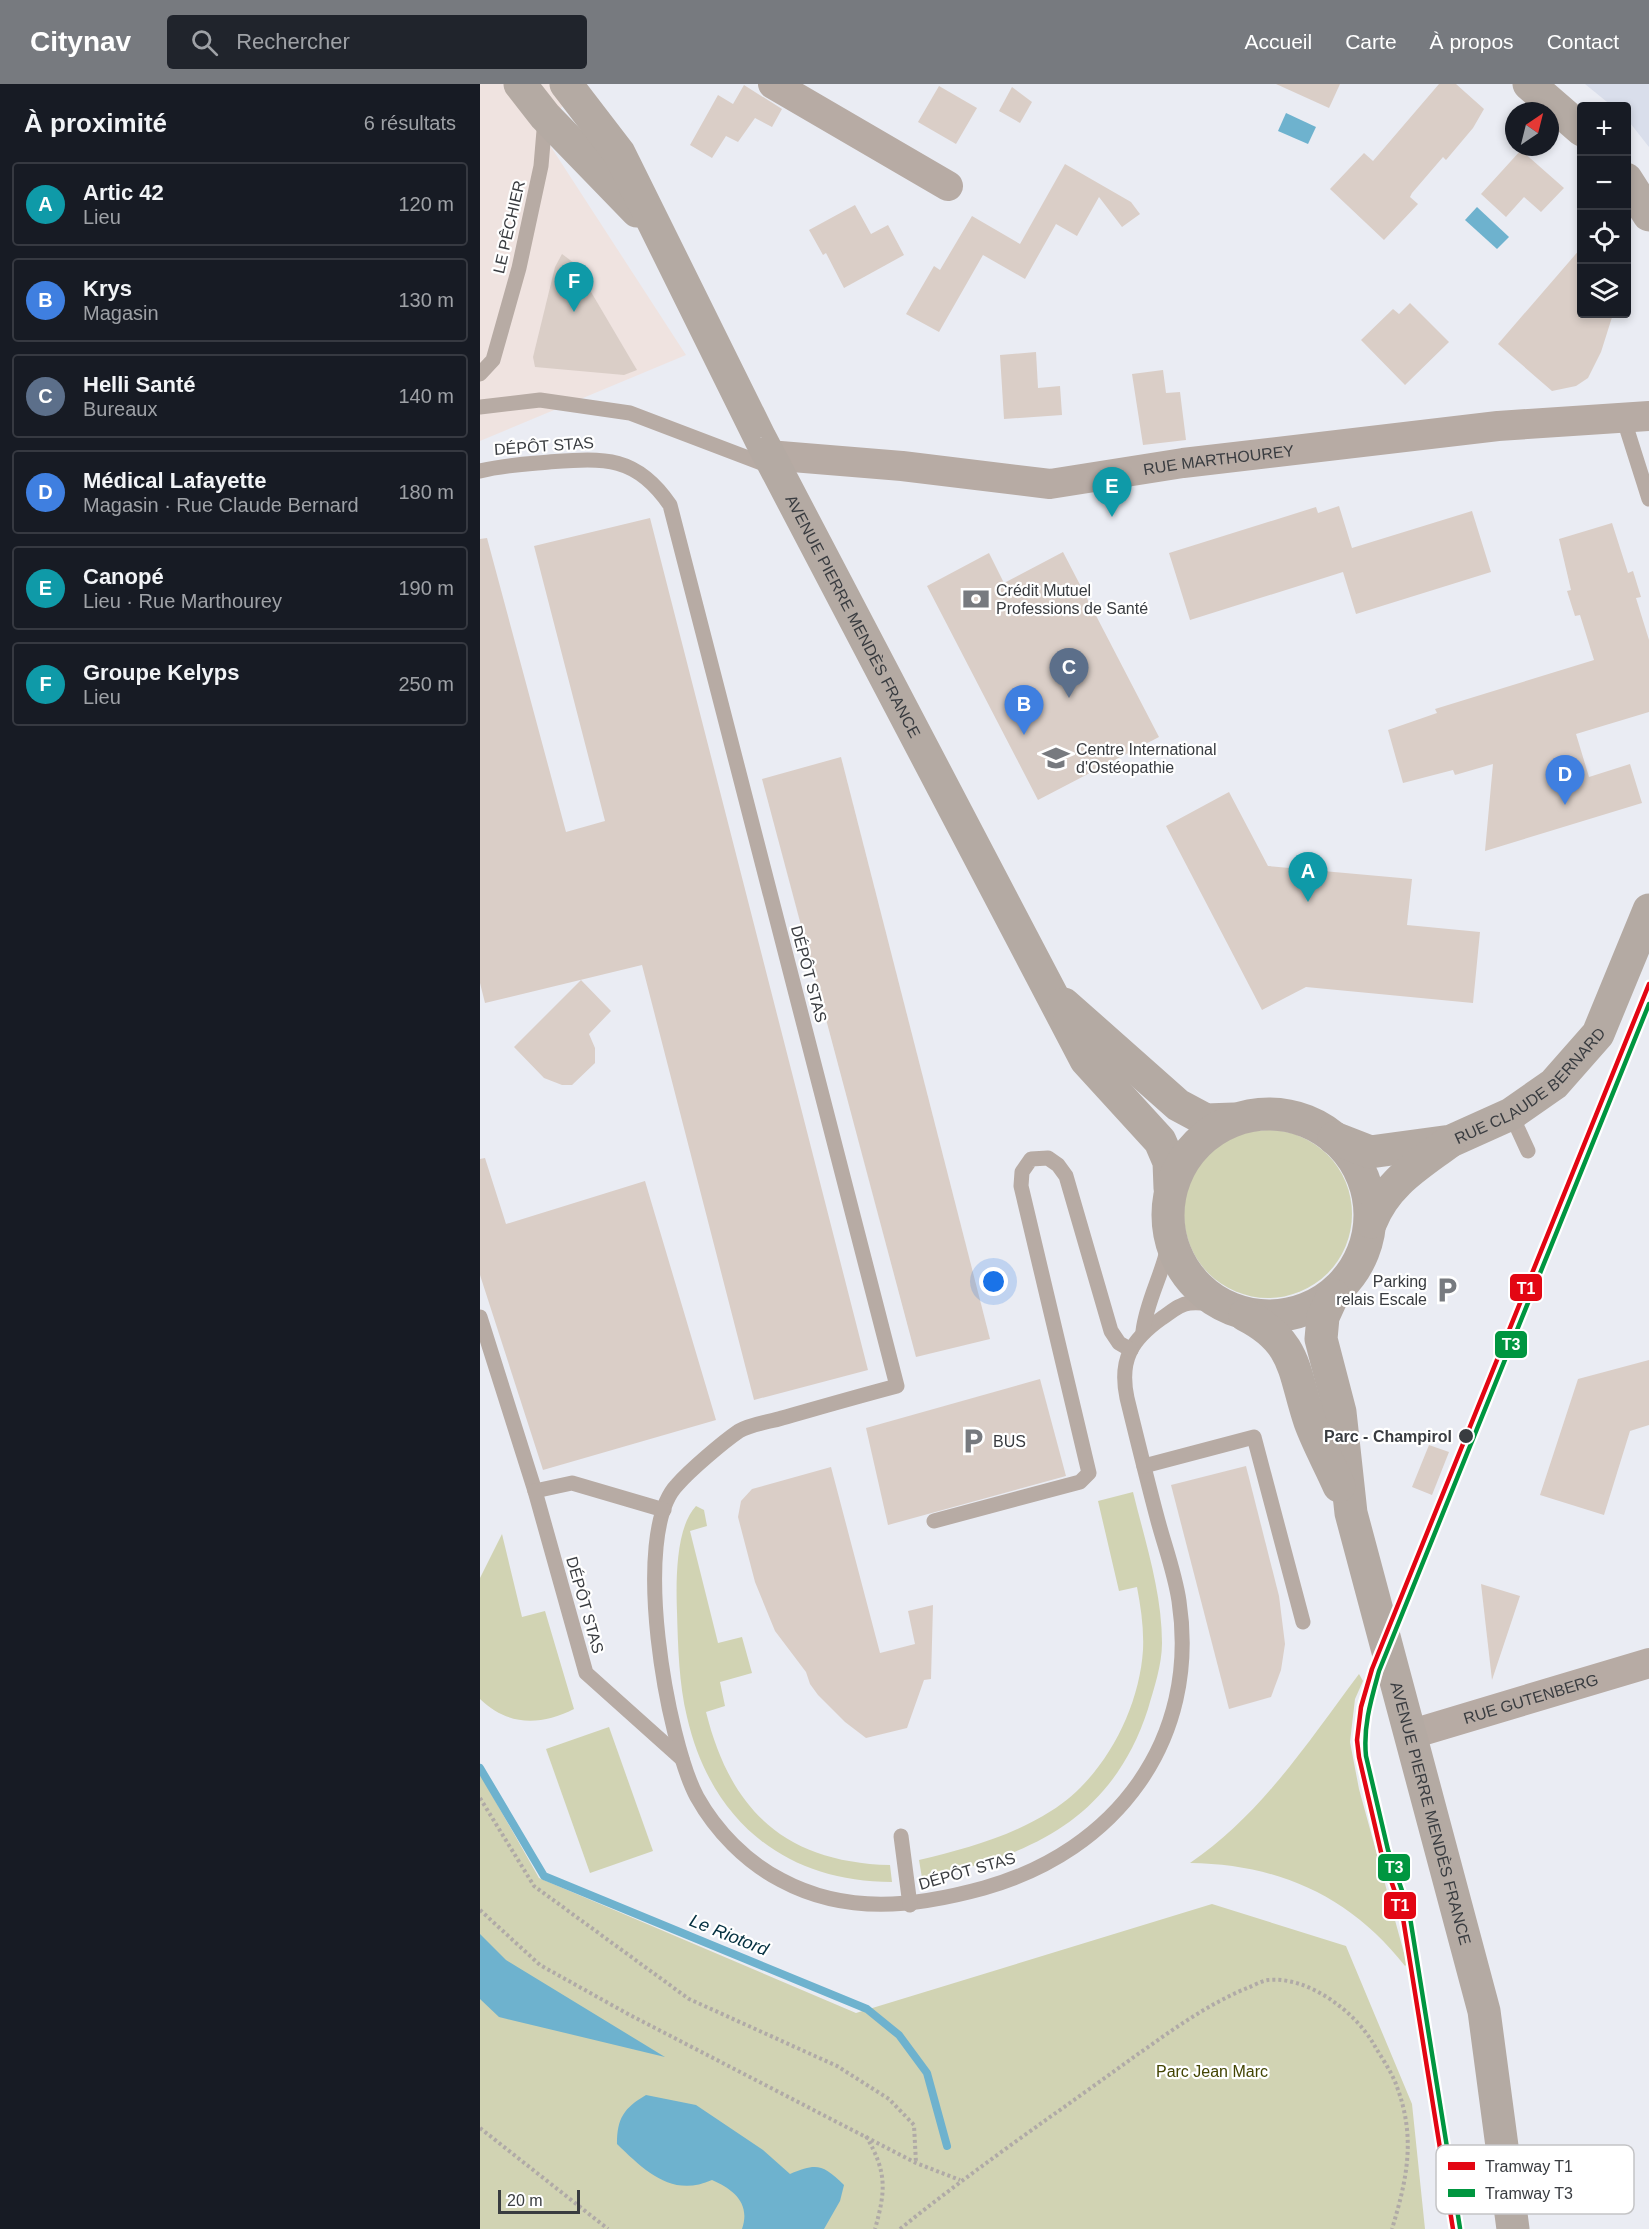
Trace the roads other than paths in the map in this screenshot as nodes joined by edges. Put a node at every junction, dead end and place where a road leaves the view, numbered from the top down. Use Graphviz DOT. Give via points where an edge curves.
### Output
graph roads {
  1 [pos="520,84"];
  2 [pos="566,84"];
  3 [pos="773,84"];
  4 [pos="1529,84"];
  5 [pos="545,116"];
  6 [pos="1577,126"];
  7 [pos="1631,167"];
  8 [pos="1649,176"];
  9 [pos="948,186"];
  10 [pos="1631,187"];
  11 [pos="1649,215"];
  12 [pos="659,234"];
  13 [pos="480,374"];
  14 [pos="480,407"];
  15 [pos="1639,418"];
  16 [pos="772,461"];
  17 [pos="480,471"];
  18 [pos="1649,499"];
  19 [pos="1649,910"];
  20 [pos="1054,995"];
  21 [pos="1511,1114"];
  22 [pos="1234,1119"];
  23 [pos="1330,1136"];
  24 [pos="1451,1141"];
  25 [pos="1528,1151"];
  26 [pos="1170,1188"];
  27 [pos="1371,1222"];
  28 [pos="1170,1230"];
  29 [pos="1333,1295"];
  30 [pos="1241,1313"];
  31 [pos="480,1317"];
  32 [pos="1143,1331"];
  33 [pos="1131,1350"];
  34 [pos="1144,1466"];
  35 [pos="535,1491"];
  36 [pos="664,1510"];
  37 [pos="1351,1513"];
  38 [pos="934,1521"];
  39 [pos="1303,1622"];
  40 [pos="1649,1663"];
  41 [pos="1412,1734"];
  42 [pos="682,1759"];
  43 [pos="901,1836"];
  44 [pos="910,1905"];
  45 [pos="1502,2145"];
  46 [pos="1511,2214"];
  47 [pos="1513,2229"];
  1 -- 5 [label="main road, AVENUE PIERRE MENDÈS FRANCE"];
  2 -- 12 [label="main road, AVENUE PIERRE MENDÈS FRANCE" via="619,153"];
  3 -- 9 [label="street"];
  4 -- 6 [label="main road"];
  5 -- 12 [label="main road, AVENUE PIERRE MENDÈS FRANCE"];
  5 -- 13 [label="lane, LE PÊCHIER" via="541,166 519,268 493,360"];
  7 -- 8 [label="main road"];
  10 -- 11 [label="main road"];
  12 -- 16 [label="main road, AVENUE PIERRE MENDÈS FRANCE"];
  14 -- 16 [label="lane" via="540,400 630,413"];
  15 -- 16 [label="street, RUE MARTHOUREY" via="1498,426 1183,463 1050,484 902,466"];
  15 -- 18 [label="lane"];
  16 -- 20 [label="main road, AVENUE PIERRE MENDÈS FRANCE"];
  17 -- 36 [label="lane, DÉPÔT STAS" via="595,458 616,462 656,485 670,505 897,1386 741,1430 676,1485"];
  19 -- 21 [label="main road, RUE CLAUDE BERNARD" via="1598,1034 1554,1084"];
  20 -- 22 [label="main road, AVENUE PIERRE MENDÈS FRANCE" via="1178,1106 1206,1120"];
  20 -- 26 [label="main road, AVENUE PIERRE MENDÈS FRANCE" via="1086,1060 1160,1141 1169,1162"];
  21 -- 24 [label="main road, RUE CLAUDE BERNARD"];
  21 -- 25 [label="lane"];
  22 -- 23 [label="main road" via="1282,1115 1316,1126"];
  22 -- 26 [label="main road" via="1216,1127 1192,1147"];
  23 -- 24 [label="main road, RUE CLAUDE BERNARD" via="1370,1152"];
  23 -- 27 [label="main road" via="1362,1174 1371,1205"];
  24 -- 27 [label="main road" via="1392,1186"];
  26 -- 28 [label="main road"];
  27 -- 29 [label="main road" via="1353,1271"];
  28 -- 30 [label="main road" via="1176,1252 1192,1280 1210,1296"];
  28 -- 32 [label="lane" via="1169,1249 1145,1309"];
  29 -- 30 [label="main road" via="1296,1315 1266,1318"];
  29 -- 37 [label="main road, AVENUE PIERRE MENDÈS FRANCE" via="1323,1317 1321,1339 1340,1412"];
  30 -- 32 [label="lane" via="1214,1305 1179,1305"];
  30 -- 37 [label="main road" via="1271,1330 1293,1359 1310,1422"];
  31 -- 35 [label="lane, DÉPÔT STAS"];
  32 -- 33 [label="lane"];
  33 -- 34 [label="lane, DÉPÔT STAS" via="1125,1368 1125,1387"];
  33 -- 38 [label="lane" via="1119,1343 1111,1331 1066,1176 1048,1158 1031,1159 1022,1172 1021,1186 1090,1470 1080,1482"];
  34 -- 39 [label="lane" via="1254,1437"];
  34 -- 44 [label="lane, DÉPÔT STAS" via="1178,1600 1182,1643 1176,1694 1152,1765 1110,1818 1047,1864 991,1886"];
  35 -- 36 [label="lane" via="572,1483"];
  35 -- 42 [label="lane, DÉPÔT STAS" via="586,1673"];
  36 -- 42 [label="lane, DÉPÔT STAS" via="656,1580 656,1628 666,1699"];
  37 -- 41 [label="main road, AVENUE PIERRE MENDÈS FRANCE"];
  40 -- 41 [label="street, RUE GUTENBERG"];
  41 -- 45 [label="main road, AVENUE PIERRE MENDÈS FRANCE" via="1484,2011"];
  42 -- 44 [label="lane, DÉPÔT STAS" via="696,1795 714,1824 736,1848 781,1881 828,1899"];
  43 -- 44 [label="lane"];
  46 -- 47 [label="main road, AVENUE PIERRE MENDÈS FRANCE"];
}
